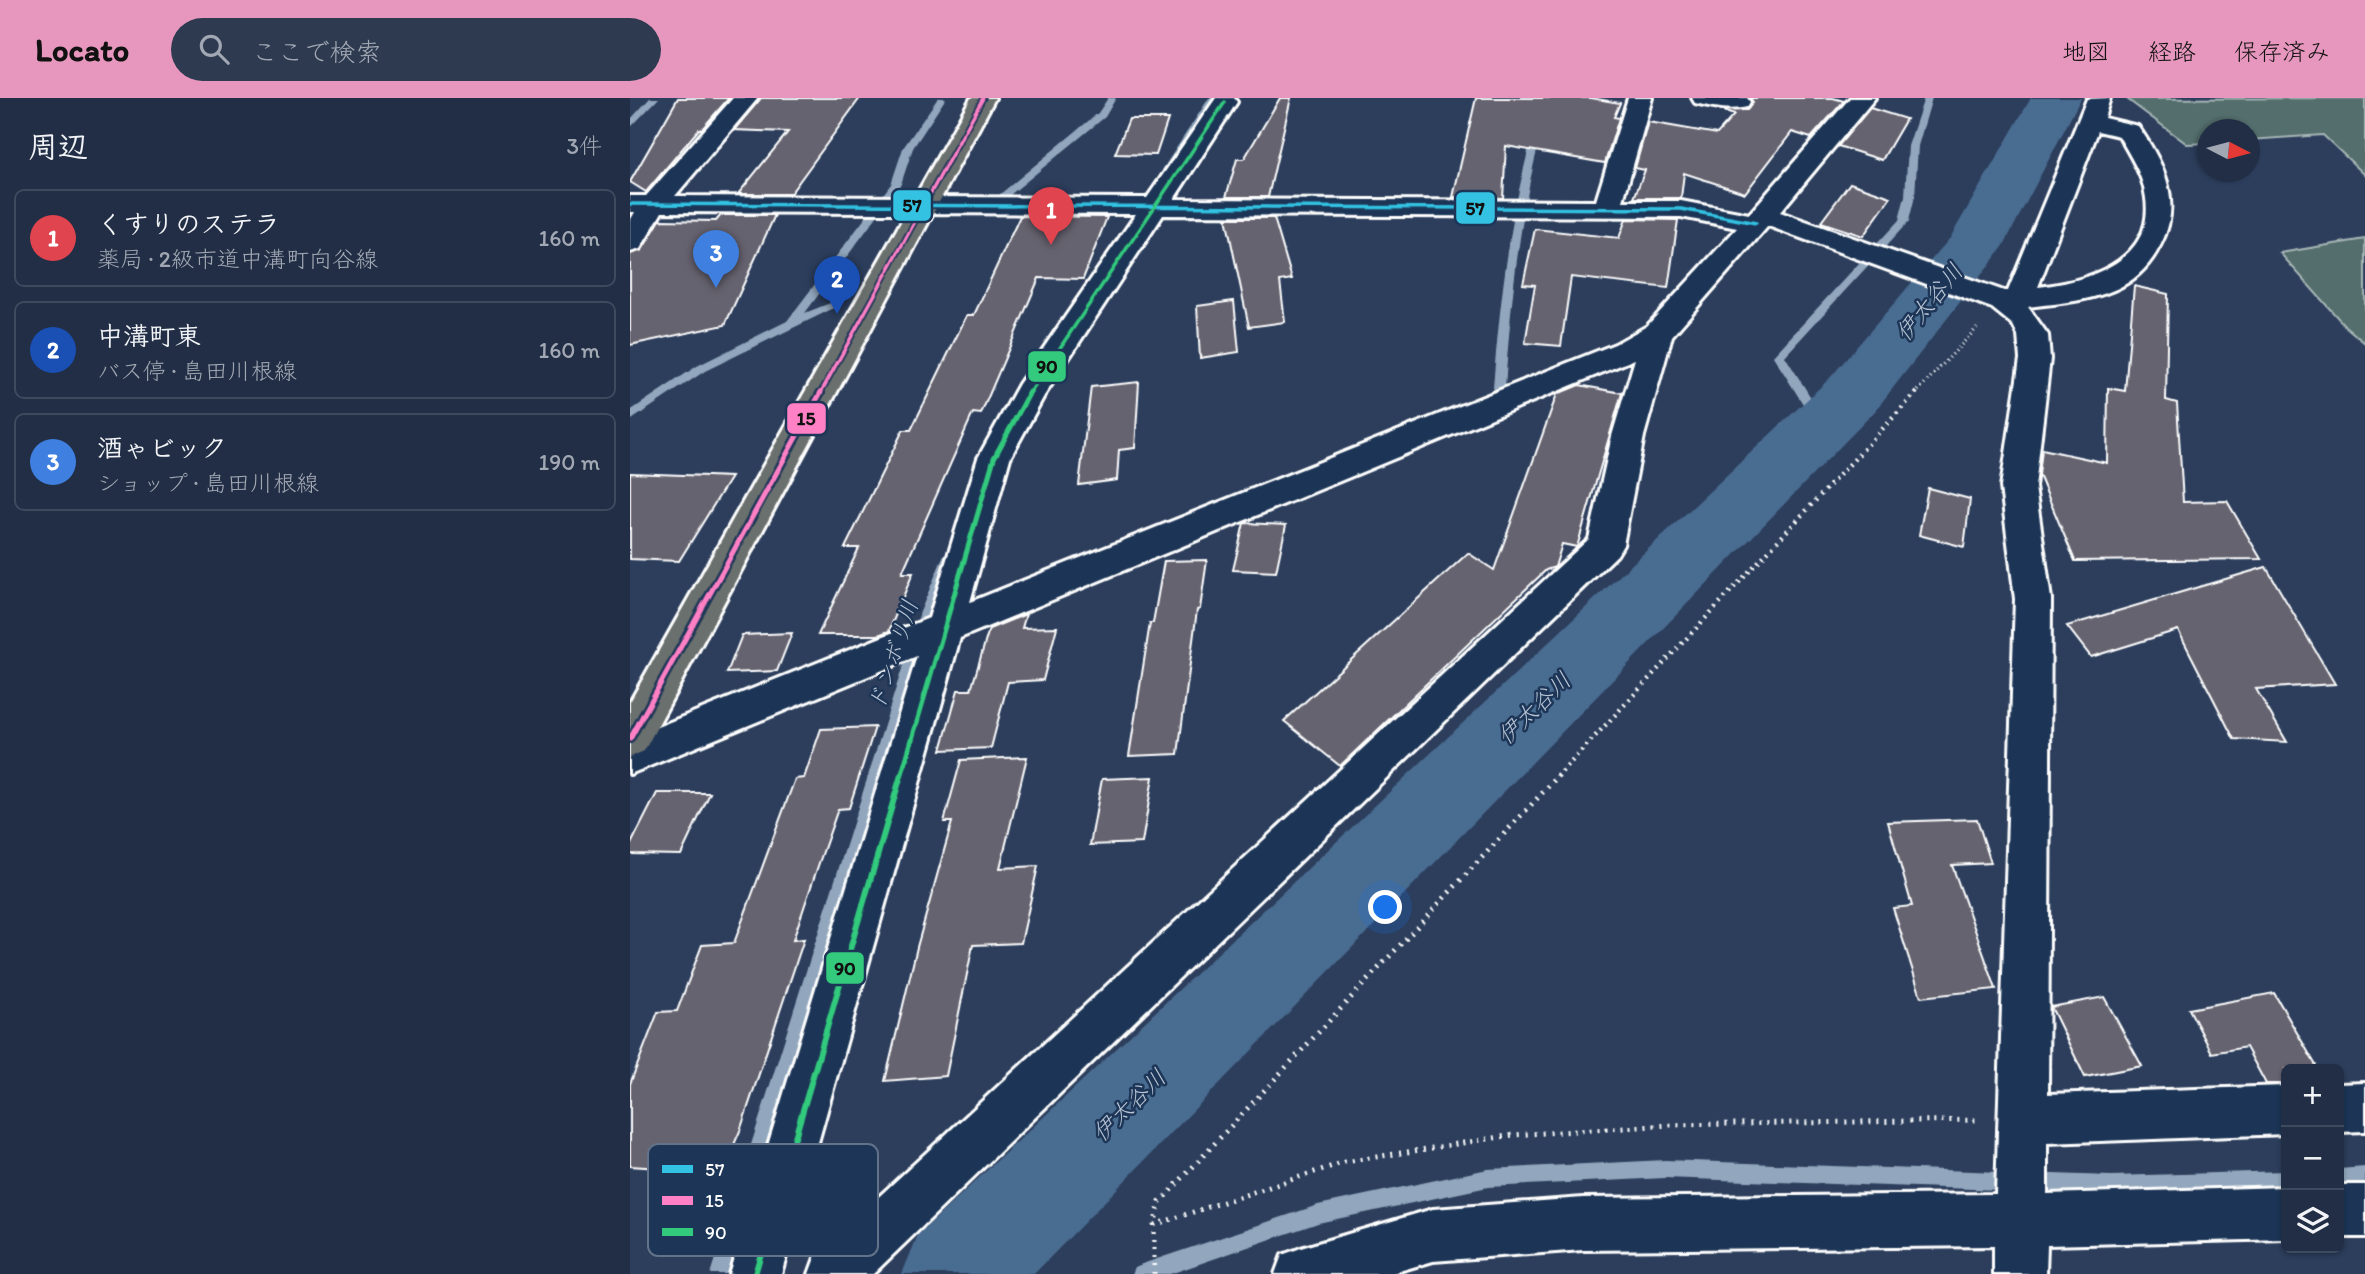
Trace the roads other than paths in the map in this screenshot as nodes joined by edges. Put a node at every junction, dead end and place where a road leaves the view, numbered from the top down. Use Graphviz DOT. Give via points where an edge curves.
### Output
graph roads {
  1 [pos="746,98"];
  2 [pos="983,98"];
  3 [pos="1640,98"];
  4 [pos="1704,98"];
  5 [pos="1863,98"];
  6 [pos="1226,102"];
  7 [pos="1738,102"];
  8 [pos="2094,110"];
  9 [pos="641,204"];
  10 [pos="923,206"];
  11 [pos="1153,207"];
  12 [pos="1607,209"];
  13 [pos="1759,219"];
  14 [pos="630,243"];
  15 [pos="2005,299"];
  16 [pos="1658,333"];
  17 [pos="941,631"];
  18 [pos="630,739"];
  19 [pos="630,756"];
  20 [pos="2365,1107"];
  21 [pos="2344,1108"];
  22 [pos="2281,1110"];
  23 [pos="2024,1119"];
  24 [pos="793,1144"];
  25 [pos="2344,1211"];
  26 [pos="2365,1211"];
  27 [pos="2281,1213"];
  28 [pos="2021,1220"];
  29 [pos="878,1233"];
  30 [pos="760,1256"];
  31 [pos="854,1256"];
  32 [pos="755,1274"];
  33 [pos="835,1274"];
  34 [pos="1301,1274"];
  35 [pos="2020,1274"];
  1 -- 9 [label="street"];
  2 -- 10 [label="main road"];
  3 -- 12 [label="street"];
  4 -- 7 [label="street"];
  5 -- 13 [label="street"];
  6 -- 11 [label="street"];
  8 -- 15 [label="street" via="2027,274"];
  8 -- 15 [label="street" via="2129,131 2155,181 2159,217 2152,237 2129,270 2094,287 2049,297"];
  9 -- 10 [label="street"];
  9 -- 14 [label="street"];
  10 -- 11 [label="street"];
  10 -- 18 [label="main road"];
  11 -- 12 [label="street"];
  11 -- 17 [label="street" via="1030,392 994,458"];
  12 -- 13 [label="street" via="1681,209"];
  13 -- 15 [label="street"];
  13 -- 16 [label="street"];
  15 -- 23 [label="street" via="2033,335 2035,359 2018,487 2033,599"];
  16 -- 17 [label="street" via="1626,351"];
  16 -- 29 [label="street" via="1628,436 1605,545"];
  17 -- 19 [label="street"];
  17 -- 24 [label="street"];
  20 -- 21 [label="street"];
  22 -- 23 [label="street"];
  23 -- 28 [label="street"];
  25 -- 26 [label="street"];
  27 -- 28 [label="street"];
  28 -- 34 [label="street" via="1583,1224 1433,1235"];
  28 -- 35 [label="street"];
  30 -- 32 [label="street"];
  31 -- 33 [label="street"];
}
